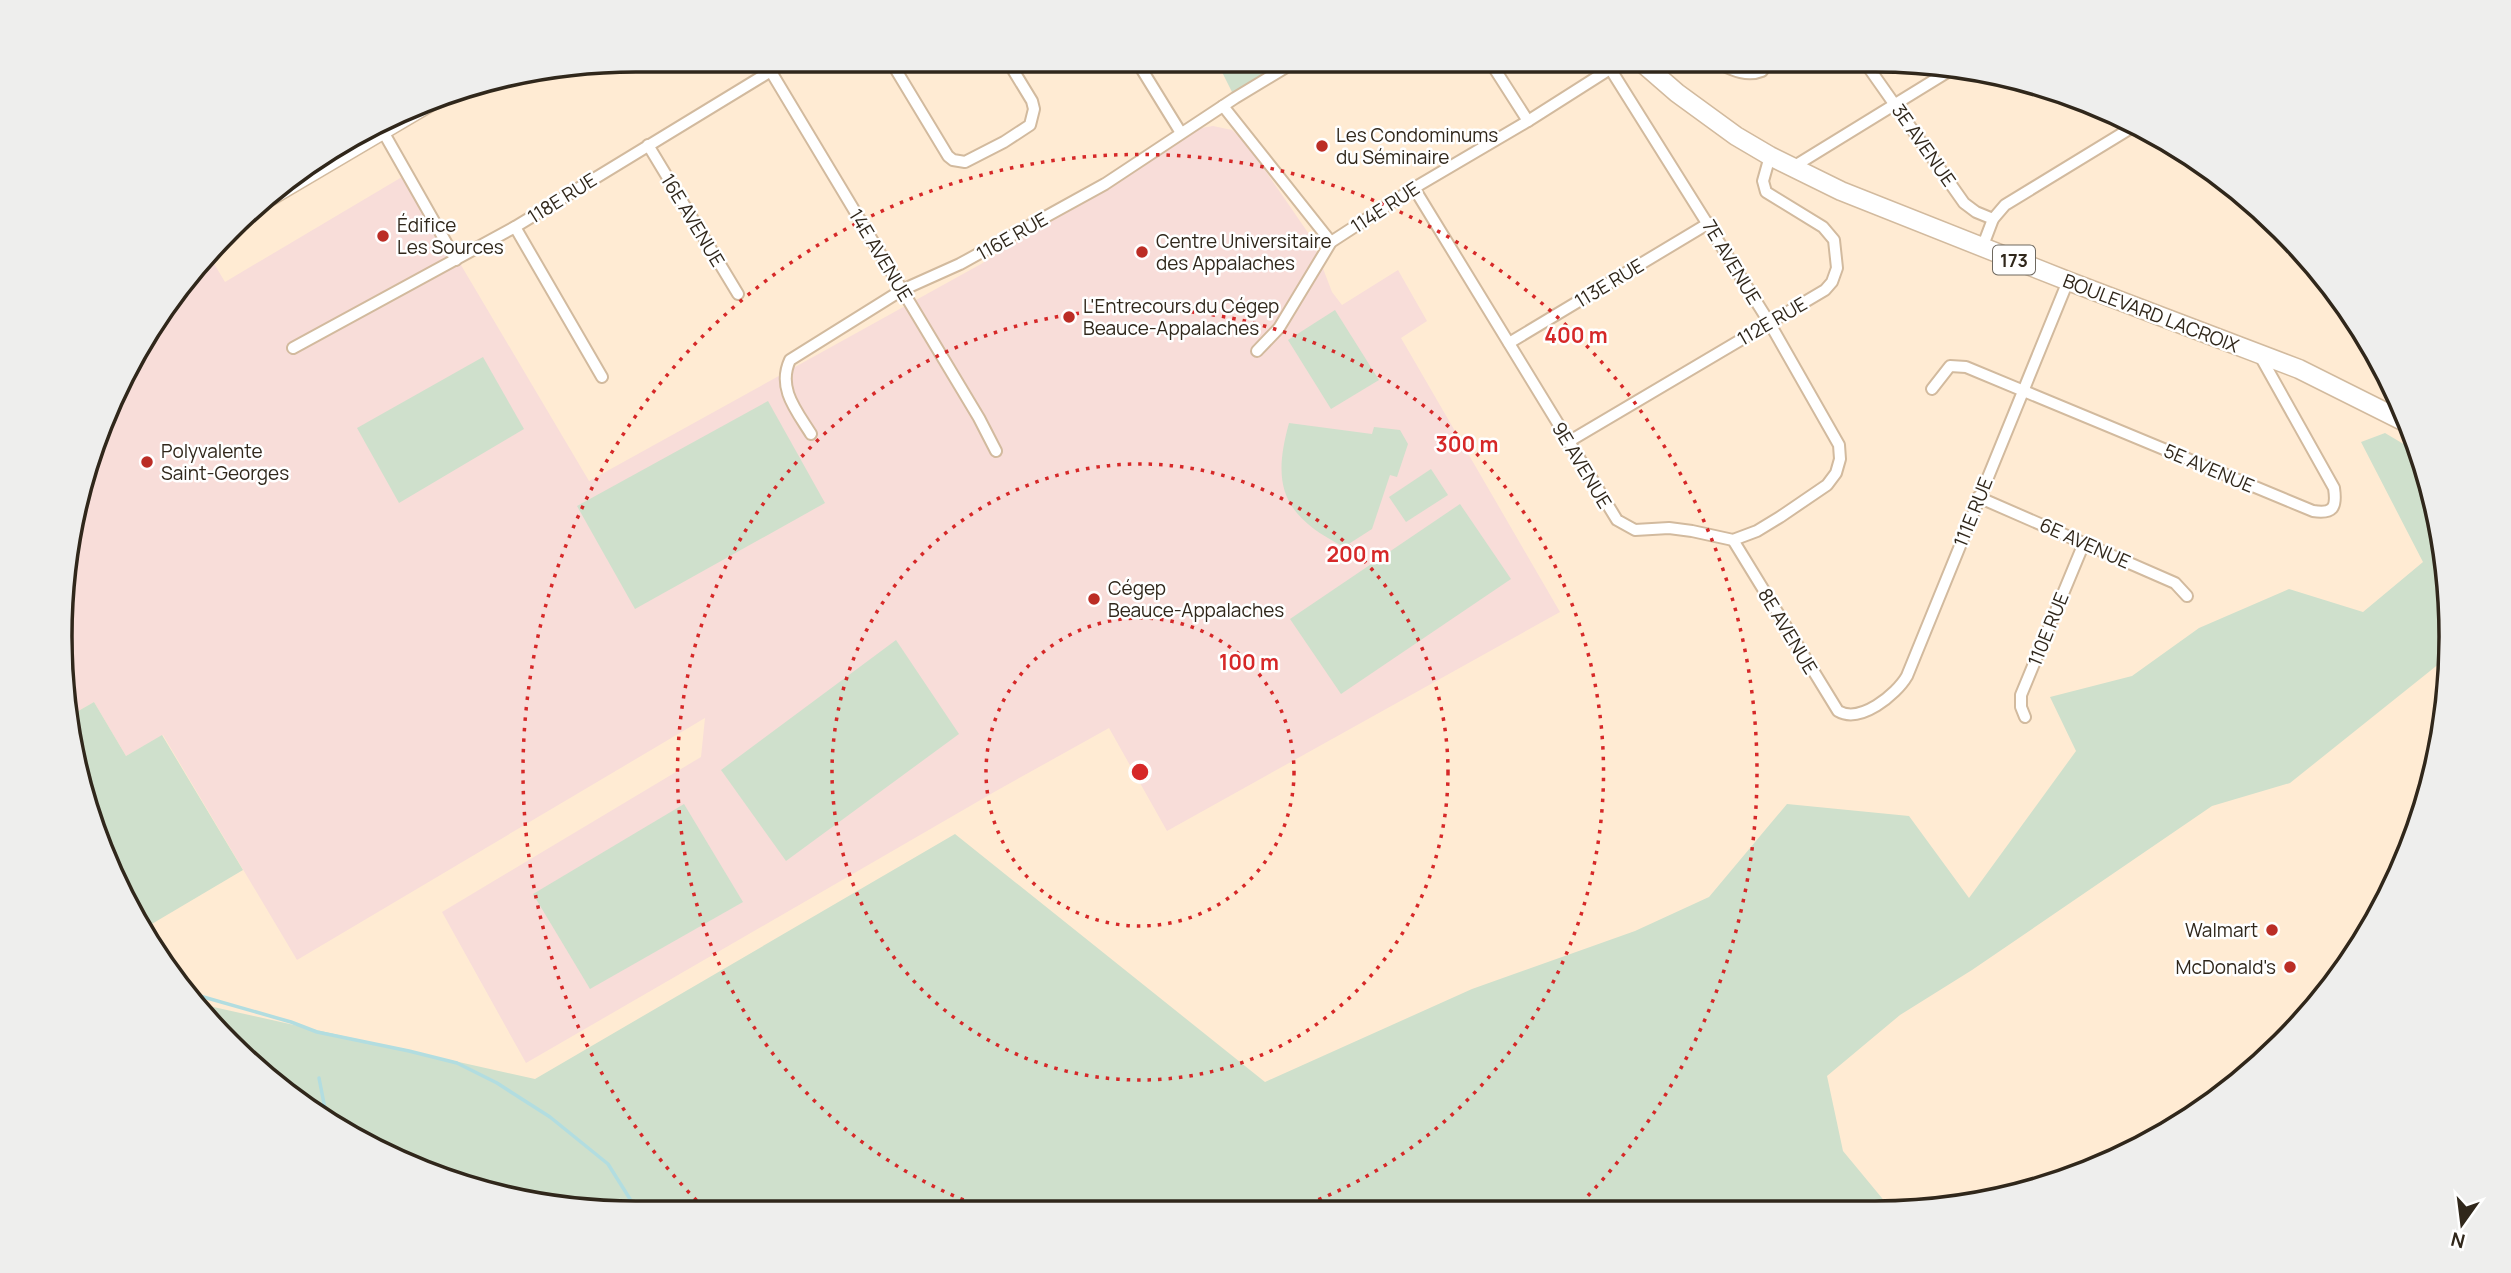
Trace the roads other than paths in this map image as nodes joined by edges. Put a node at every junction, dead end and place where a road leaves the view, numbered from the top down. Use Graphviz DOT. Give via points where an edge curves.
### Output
graph roads {
  1 [pos="768,72"];
  2 [pos="771,72"];
  3 [pos="897,72"];
  4 [pos="1014,72"];
  5 [pos="1143,72"];
  6 [pos="1278,72"];
  7 [pos="1497,72"];
  8 [pos="1608,72"];
  9 [pos="1612,72"];
  10 [pos="1654,72"];
  11 [pos="1739,72"];
  12 [pos="1758,72"];
  13 [pos="1872,72"];
  14 [pos="1940,76"];
  15 [pos="1895,103"];
  16 [pos="1223,106"];
  17 [pos="1528,121"];
  18 [pos="2122,129"];
  19 [pos="384,132"];
  20 [pos="1181,134"];
  21 [pos="648,145"];
  22 [pos="1770,156"];
  23 [pos="1793,167"];
  24 [pos="1414,188"];
  25 [pos="1993,219"];
  26 [pos="1709,223"];
  27 [pos="515,227"];
  28 [pos="1331,242"];
  29 [pos="1982,248"];
  30 [pos="456,260"];
  31 [pos="2068,281"];
  32 [pos="902,290"];
  33 [pos="738,294"];
  34 [pos="1769,322"];
  35 [pos="1509,343"];
  36 [pos="293,348"];
  37 [pos="1257,351"];
  38 [pos="2259,354"];
  39 [pos="602,377"];
  40 [pos="1932,389"];
  41 [pos="2023,390"];
  42 [pos="2394,417"];
  43 [pos="811,434"];
  44 [pos="1568,442"];
  45 [pos="996,451"];
  46 [pos="1978,497"];
  47 [pos="1733,540"];
  48 [pos="2084,543"];
  49 [pos="2187,596"];
  50 [pos="1849,715"];
  51 [pos="2025,717"];
  1 -- 21 [label="street, 118E RUE"];
  2 -- 32 [label="street, 14E AVENUE"];
  3 -- 4 [label="street" via="948,156 965,162 1030,125 1032,101"];
  5 -- 20 [label="street"];
  6 -- 16 [label="street, 116E RUE"];
  7 -- 17 [label="street"];
  8 -- 17 [label="street, 114E RUE"];
  9 -- 26 [label="street, 7E AVENUE"];
  10 -- 22 [label="main road, BOULEVARD LACROIX / 173" via="1701,111"];
  11 -- 12 [label="street"];
  13 -- 15 [label="street, 3E AVENUE"];
  14 -- 15 [label="street"];
  15 -- 23 [label="street"];
  15 -- 25 [label="street, 3E AVENUE" via="1964,203"];
  16 -- 20 [label="street, 116E RUE"];
  16 -- 28 [label="street"];
  17 -- 24 [label="street, 114E RUE"];
  18 -- 25 [label="street" via="2006,205"];
  19 -- 30 [label="street"];
  20 -- 32 [label="street, 116E RUE" via="1105,184 960,264"];
  21 -- 27 [label="street, 118E RUE"];
  21 -- 33 [label="street, 16E AVENUE"];
  22 -- 23 [label="main road, BOULEVARD LACROIX / 173"];
  22 -- 34 [label="street, 112E RUE" via="1763,181 1766,192 1823,227 1834,240 1836,268 1825,290"];
  23 -- 29 [label="main road, BOULEVARD LACROIX / 173"];
  24 -- 28 [label="street, 114E RUE"];
  24 -- 35 [label="street, 9E AVENUE"];
  25 -- 29 [label="street"];
  26 -- 34 [label="street, 7E AVENUE"];
  26 -- 35 [label="street, 113E RUE"];
  27 -- 30 [label="street, 118E RUE"];
  27 -- 39 [label="street"];
  28 -- 37 [label="street, 114E RUE" via="1279,328"];
  29 -- 31 [label="main road, BOULEVARD LACROIX / 173"];
  30 -- 36 [label="street, 118E RUE"];
  31 -- 38 [label="main road, BOULEVARD LACROIX / 173"];
  31 -- 41 [label="street, 111E RUE"];
  32 -- 43 [label="street, 116E RUE" via="790,360 785,372 789,399"];
  32 -- 45 [label="street, 14E AVENUE"];
  34 -- 44 [label="street, 112E RUE"];
  34 -- 47 [label="street, 7E AVENUE" via="1839,445 1840,459 1836,473 1818,491 1757,531"];
  35 -- 44 [label="street, 9E AVENUE"];
  38 -- 41 [label="street, 5E AVENUE" via="2334,488 2332,510 2313,511"];
  38 -- 42 [label="main road, BOULEVARD LACROIX / 173"];
  40 -- 41 [label="street, 5E AVENUE" via="1950,366 1958,365"];
  41 -- 46 [label="street, 111E RUE"];
  44 -- 47 [label="street, 9E AVENUE" via="1608,508 1627,526 1692,531"];
  46 -- 48 [label="street, 6E AVENUE"];
  46 -- 50 [label="street, 111E RUE" via="1901,686 1878,704"];
  47 -- 50 [label="street, 8E AVENUE" via="1831,701 1838,711"];
  48 -- 49 [label="street, 6E AVENUE" via="2175,583"];
  48 -- 51 [label="street, 110E RUE" via="2021,695"];
}
